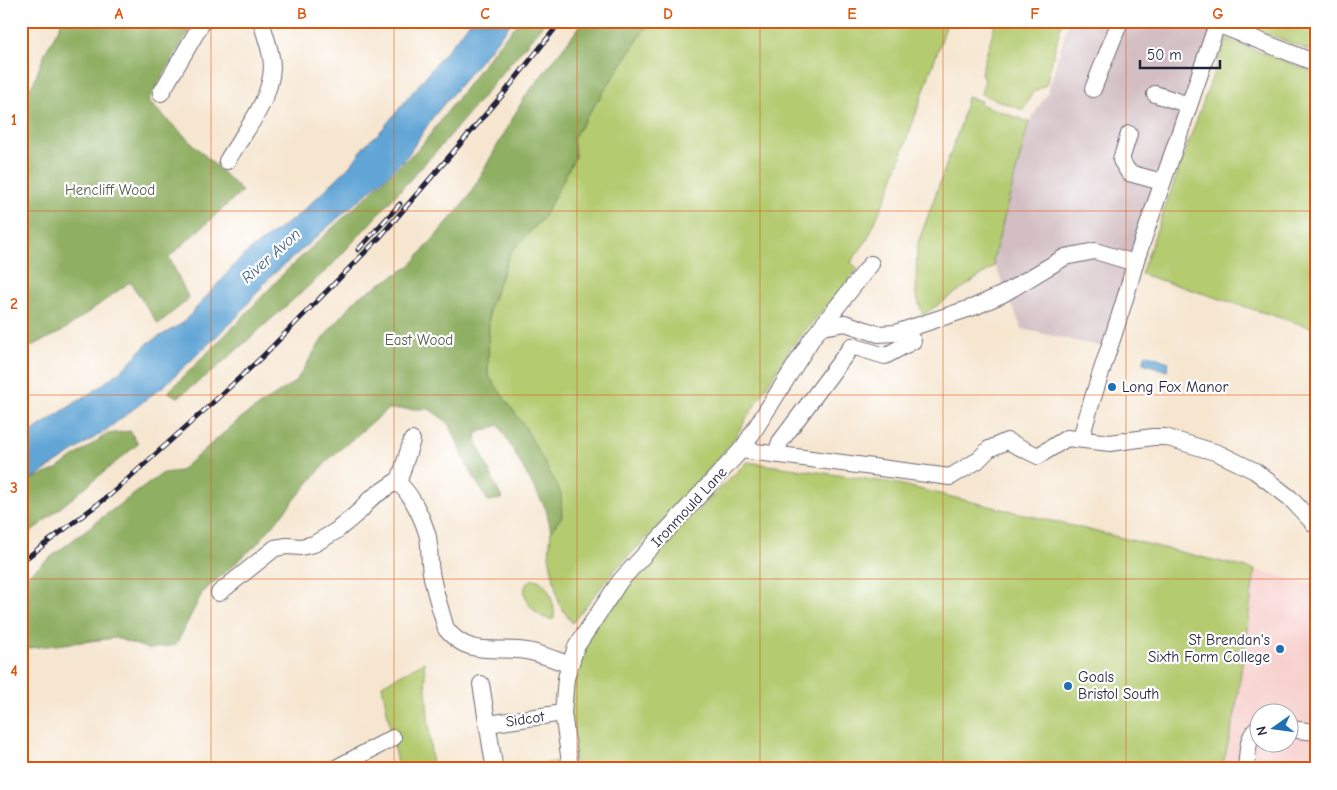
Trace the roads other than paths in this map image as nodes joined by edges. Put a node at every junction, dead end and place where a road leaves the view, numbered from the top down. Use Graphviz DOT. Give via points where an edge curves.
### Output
graph roads {
  1 [pos="203,21"];
  2 [pos="261,21"];
  3 [pos="1120,21"];
  4 [pos="1224,25"];
  5 [pos="1316,62"];
  6 [pos="1093,89"];
  7 [pos="161,93"];
  8 [pos="1155,94"];
  9 [pos="1189,105"];
  10 [pos="1130,134"];
  11 [pos="227,161"];
  12 [pos="1162,182"];
  13 [pos="1135,263"];
  14 [pos="871,264"];
  15 [pos="821,327"];
  16 [pos="913,340"];
  17 [pos="1081,439"];
  18 [pos="412,440"];
  19 [pos="741,450"];
  20 [pos="776,454"];
  21 [pos="398,484"];
  22 [pos="1316,526"];
  23 [pos="219,593"];
  24 [pos="570,665"];
  25 [pos="481,684"];
  26 [pos="563,714"];
  27 [pos="488,724"];
  28 [pos="1300,730"];
  29 [pos="1316,732"];
  30 [pos="393,738"];
  31 [pos="1250,743"];
  32 [pos="494,765"];
  33 [pos="334,769"];
  34 [pos="570,769"];
  35 [pos="1246,769"];
  1 -- 7 [label="street"];
  2 -- 11 [label="street" via="272,66 269,87"];
  3 -- 6 [label="street"];
  4 -- 5 [label="street"];
  4 -- 9 [label="street"];
  8 -- 9 [label="street"];
  9 -- 12 [label="street"];
  10 -- 12 [label="street" via="1121,160 1129,173"];
  12 -- 13 [label="street"];
  13 -- 15 [label="street" via="1095,251 1065,257 1003,294 974,307 895,333 878,334 845,322"];
  13 -- 17 [label="street"];
  14 -- 15 [label="street, Ironmould Lane"];
  15 -- 19 [label="street, Ironmould Lane"];
  16 -- 20 [label="street" via="885,356 852,346 780,442"];
  17 -- 20 [label="street" via="1067,438 1038,456 1007,441 989,449 978,462 950,477"];
  17 -- 22 [label="street" via="1110,443 1165,437 1218,453 1255,471 1290,498"];
  18 -- 21 [label="street"];
  19 -- 20 [label="street"];
  19 -- 24 [label="street, Ironmould Lane" via="620,581 576,647"];
  21 -- 23 [label="street" via="395,482 370,499 336,531 314,544 301,548 275,548"];
  21 -- 24 [label="street" via="424,525 431,573 446,629 451,635 478,649 518,650"];
  24 -- 26 [label="street, Ironmould Lane"];
  25 -- 27 [label="street, Sidcot"];
  26 -- 27 [label="street, Sidcot"];
  26 -- 34 [label="street, Ironmould Lane"];
  27 -- 32 [label="street, Sidcot"];
  28 -- 29 [label="street"];
  30 -- 33 [label="street"];
  31 -- 35 [label="street"];
}
